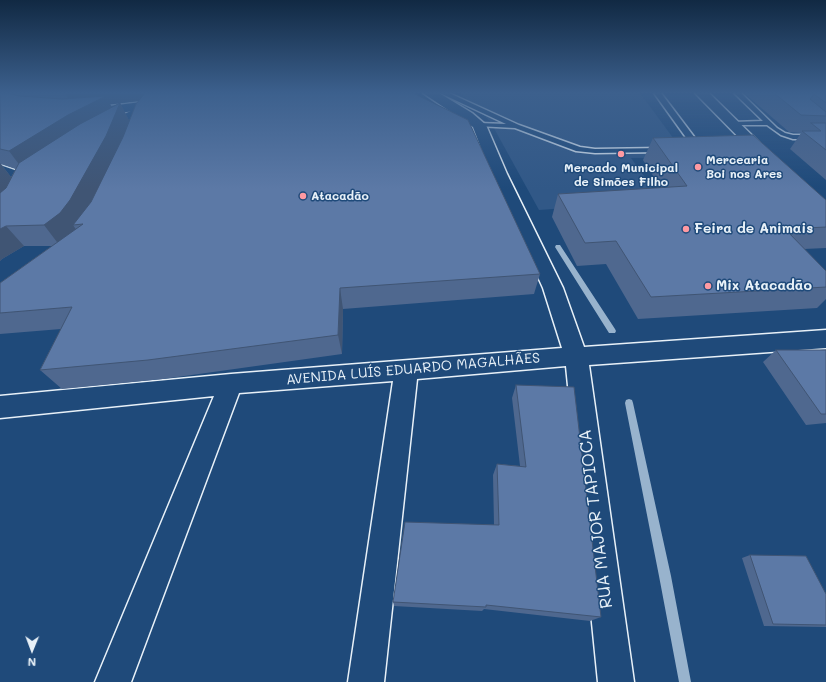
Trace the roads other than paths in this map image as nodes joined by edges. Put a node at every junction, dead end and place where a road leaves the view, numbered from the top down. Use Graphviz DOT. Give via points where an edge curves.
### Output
graph roads {
  1 [pos="110,125"];
  2 [pos="137,125"];
  3 [pos="683,125"];
  4 [pos="733,125"];
  5 [pos="771,125"];
  6 [pos="479,126"];
  7 [pos="517,126"];
  8 [pos="134,129"];
  9 [pos="821,133"];
  10 [pos="86,139"];
  11 [pos="668,150"];
  12 [pos="688,150"];
  13 [pos="774,164"];
  14 [pos="0,170"];
  15 [pos="28,180"];
  16 [pos="826,339"];
  17 [pos="576,356"];
  18 [pos="406,370"];
  19 [pos="231,384"];
  20 [pos="0,407"];
  21 [pos="113,682"];
  22 [pos="366,682"];
  23 [pos="616,682"];
  1 -- 10 [label="street"];
  2 -- 8 [label="street"];
  3 -- 12 [label="lane" via="704,150"];
  4 -- 13 [label="street" via="751,149"];
  5 -- 9 [label="lane" via="783,134 793,137 816,137"];
  6 -- 7 [label="lane"];
  6 -- 17 [label="street, RUA MAJOR TAPIOCA" via="553,288"];
  7 -- 11 [label="lane" via="579,149"];
  14 -- 15 [label="street"];
  16 -- 17 [label="street, AVENIDA LUÍS EDUARDO MAGALHÃES"];
  17 -- 18 [label="street, AVENIDA LUÍS EDUARDO MAGALHÃES"];
  17 -- 23 [label="street, RUA MAJOR TAPIOCA"];
  18 -- 19 [label="street, AVENIDA LUÍS EDUARDO MAGALHÃES"];
  18 -- 22 [label="street"];
  19 -- 20 [label="street, AVENIDA LUÍS EDUARDO MAGALHÃES"];
  19 -- 21 [label="street"];
}
